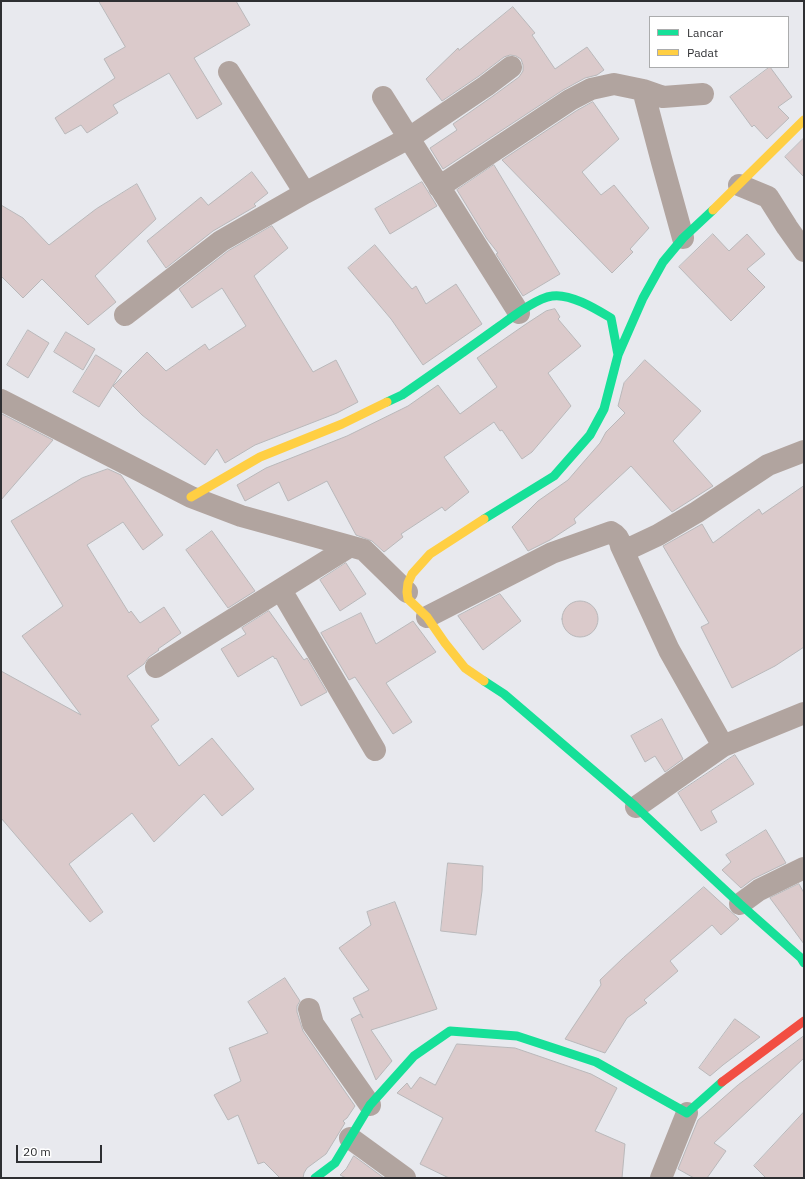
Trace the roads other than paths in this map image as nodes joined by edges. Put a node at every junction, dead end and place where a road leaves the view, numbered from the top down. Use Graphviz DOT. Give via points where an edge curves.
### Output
graph roads {
  1 [pos="511,67"];
  2 [pos="229,72"];
  3 [pos="643,90"];
  4 [pos="704,94"];
  5 [pos="384,97"];
  6 [pos="804,120"];
  7 [pos="409,138"];
  8 [pos="738,185"];
  9 [pos="439,187"];
  10 [pos="305,193"];
  11 [pos="683,238"];
  12 [pos="804,251"];
  13 [pos="519,313"];
  14 [pos="125,314"];
  15 [pos="618,355"];
  16 [pos="1,400"];
  17 [pos="804,451"];
  18 [pos="191,497"];
  19 [pos="349,547"];
  20 [pos="624,551"];
  21 [pos="281,590"];
  22 [pos="407,592"];
  23 [pos="427,617"];
  24 [pos="156,667"];
  25 [pos="804,713"];
  26 [pos="724,746"];
  27 [pos="375,750"];
  28 [pos="636,807"];
  29 [pos="804,868"];
  30 [pos="740,904"];
  31 [pos="804,963"];
  32 [pos="309,1009"];
  33 [pos="804,1021"];
  34 [pos="370,1105"];
  35 [pos="687,1113"];
  36 [pos="350,1138"];
  37 [pos="335,1170"];
  38 [pos="315,1178"];
  39 [pos="405,1178"];
  40 [pos="661,1178"];
  1 -- 7 [label="street"];
  2 -- 10 [label="street"];
  3 -- 4 [label="street" via="663,97"];
  3 -- 9 [label="street" via="614,84 591,90 570,100"];
  3 -- 11 [label="street"];
  5 -- 7 [label="street"];
  6 -- 8 [label="street"];
  7 -- 9 [label="street"];
  7 -- 10 [label="street"];
  8 -- 11 [label="street"];
  8 -- 12 [label="street" via="768,197"];
  9 -- 13 [label="street"];
  10 -- 14 [label="street" via="221,241"];
  11 -- 15 [label="street" via="664,262"];
  13 -- 15 [label="street" via="552,296 565,297 588,305 611,318"];
  13 -- 18 [label="street" via="402,395 342,424 260,457"];
  15 -- 22 [label="street" via="604,409 590,435 576,452 554,476 430,554 412,574"];
  16 -- 18 [label="street"];
  17 -- 20 [label="street" via="768,465 697,512"];
  18 -- 19 [label="street" via="241,516"];
  19 -- 21 [label="street"];
  19 -- 22 [label="street" via="364,550"];
  20 -- 23 [label="street" via="617,536 611,532 552,553"];
  20 -- 26 [label="street" via="669,650"];
  21 -- 24 [label="street"];
  21 -- 27 [label="street"];
  22 -- 23 [label="street" via="408,599"];
  23 -- 28 [label="street" via="465,668 504,694"];
  25 -- 26 [label="street"];
  26 -- 28 [label="street"];
  28 -- 30 [label="street"];
  29 -- 30 [label="street" via="759,890"];
  30 -- 31 [label="street" via="802,958"];
  32 -- 34 [label="street" via="313,1024"];
  33 -- 35 [label="street" via="730,1075"];
  34 -- 35 [label="street" via="414,1056 450,1031 517,1036 596,1062"];
  34 -- 36 [label="street"];
  35 -- 40 [label="street"];
  36 -- 37 [label="street"];
  36 -- 39 [label="street"];
  37 -- 38 [label="street"];
}
